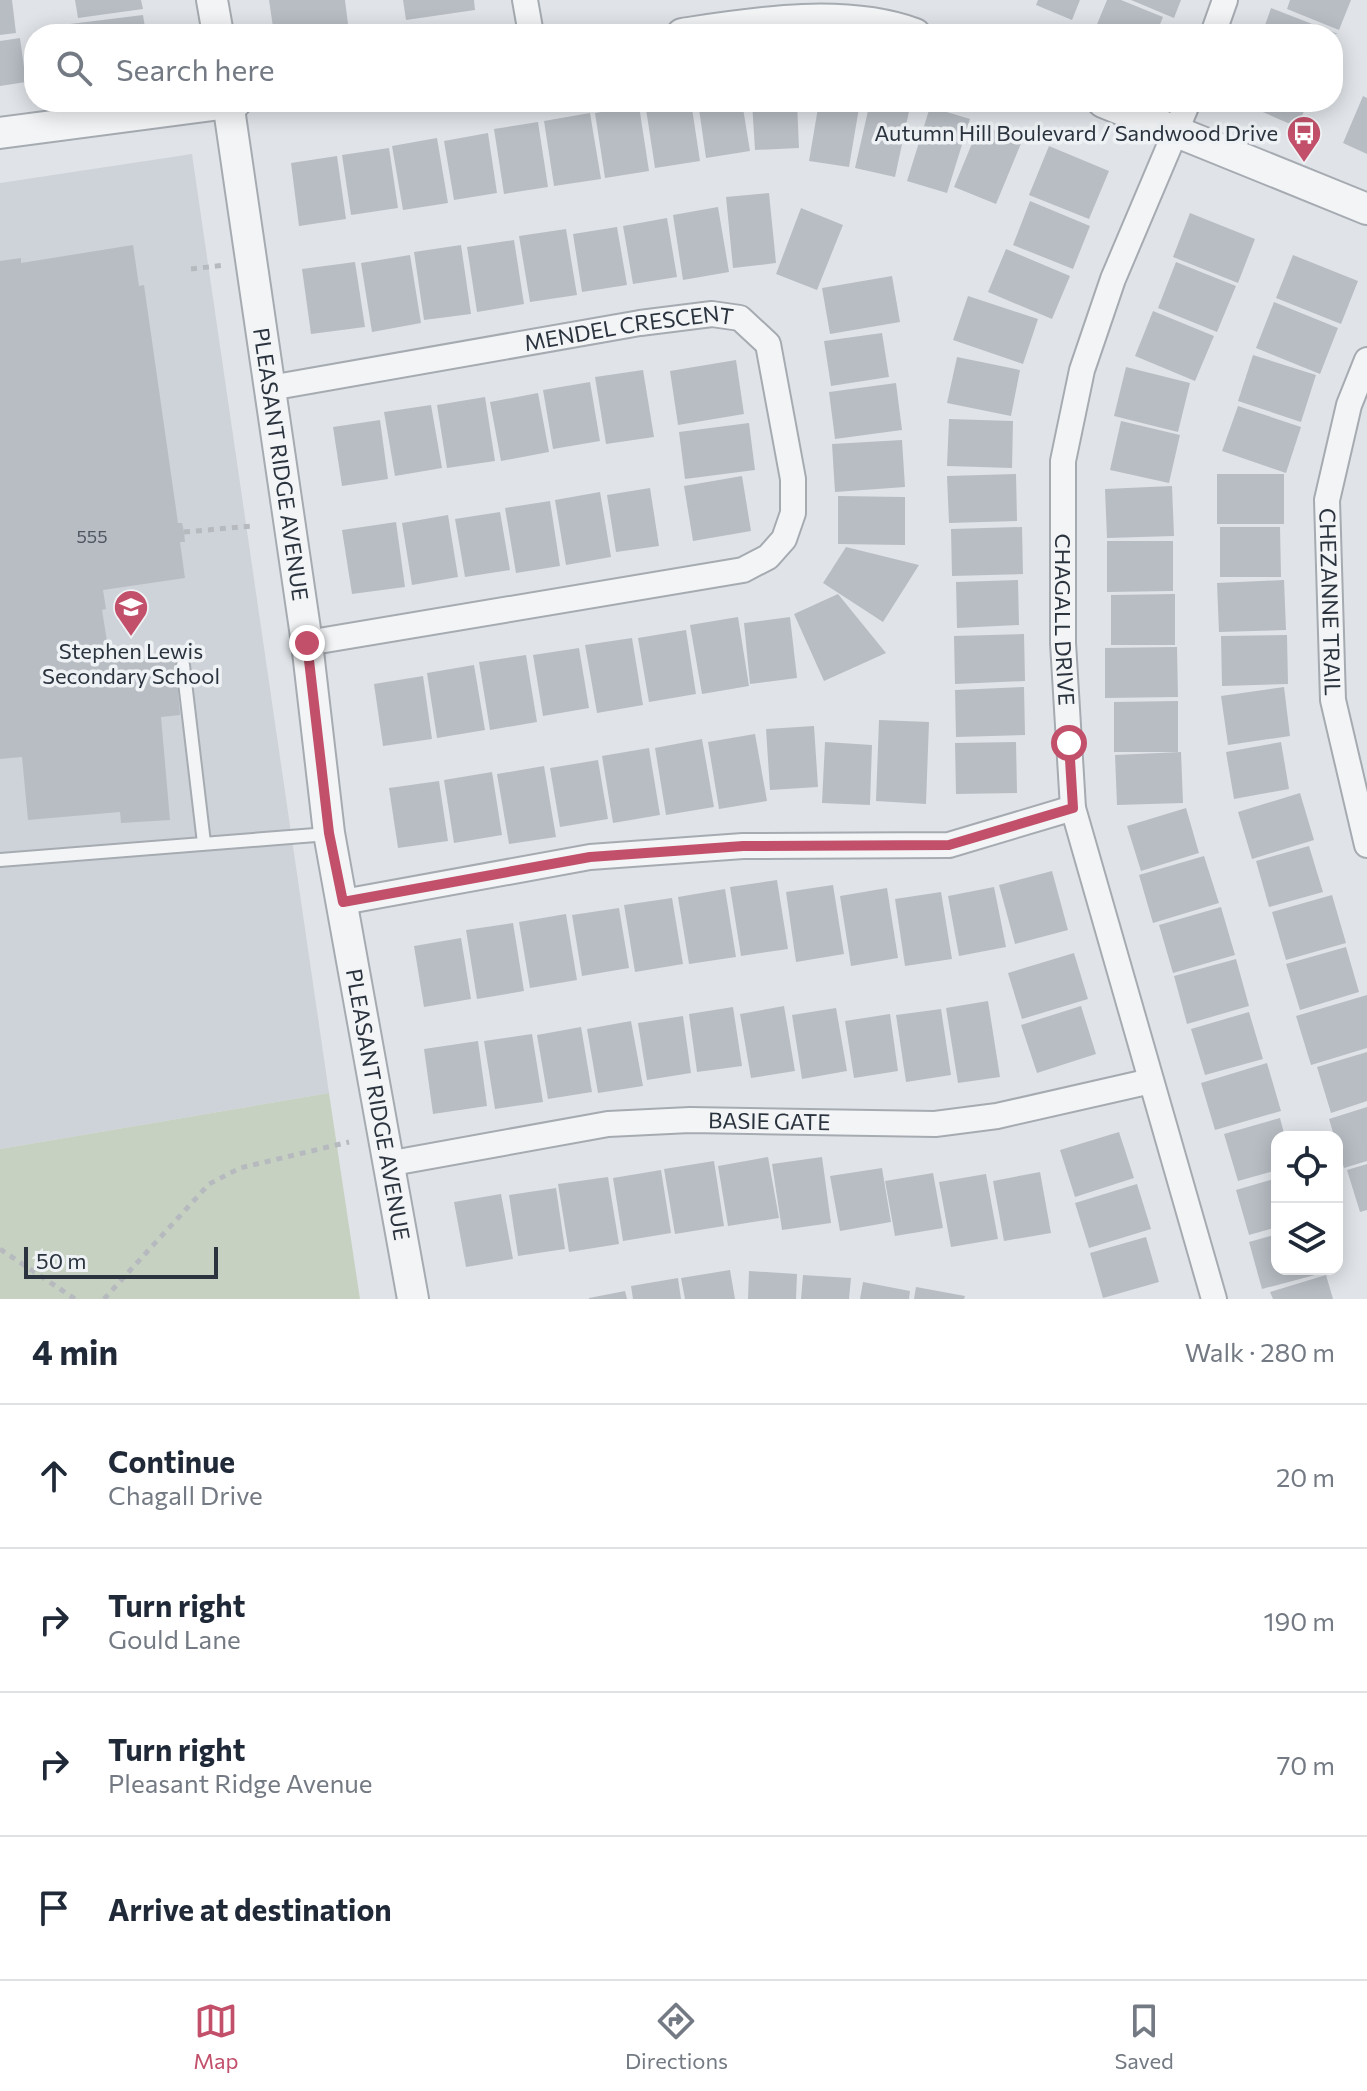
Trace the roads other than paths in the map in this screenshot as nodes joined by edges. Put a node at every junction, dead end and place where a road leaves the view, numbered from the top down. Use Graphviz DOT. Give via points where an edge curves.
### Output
graph roads {
  1 [pos="212,0"];
  2 [pos="525,0"];
  3 [pos="1225,0"];
  4 [pos="216,24"];
  5 [pos="529,24"];
  6 [pos="750,24"];
  7 [pos="858,24"];
  8 [pos="1217,24"];
  9 [pos="162,112"];
  10 [pos="232,112"];
  11 [pos="1128,112"];
  12 [pos="1183,112"];
  13 [pos="1174,130"];
  14 [pos="0,133"];
  15 [pos="1367,209"];
  16 [pos="1367,360"];
  17 [pos="270,388"];
  18 [pos="307,643"];
  19 [pos="183,665"];
  20 [pos="1073,808"];
  21 [pos="329,833"];
  22 [pos="204,843"];
  23 [pos="1367,845"];
  24 [pos="0,860"];
  25 [pos="343,902"];
  26 [pos="1151,1081"];
  27 [pos="387,1164"];
  28 [pos="413,1299"];
  29 [pos="1214,1299"];
  1 -- 4 [label="street"];
  2 -- 5 [label="street"];
  3 -- 8 [label="street"];
  6 -- 7 [label="street"];
  9 -- 14 [label="street"];
  10 -- 17 [label="street, PLEASANT RIDGE AVENUE"];
  11 -- 13 [label="street"];
  12 -- 13 [label="street, CHAGALL DRIVE"];
  13 -- 15 [label="street"];
  13 -- 20 [label="street, CHAGALL DRIVE" via="1082,370 1063,461 1063,643"];
  16 -- 23 [label="street, CHEZANNE TRAIL" via="1349,405 1327,500 1327,561 1333,700"];
  17 -- 18 [label="street, PLEASANT RIDGE AVENUE"];
  17 -- 18 [label="street, MENDEL CRESCENT" via="640,323 712,314 740,318 768,344 791,465 793,513 784,539 768,557 743,570"];
  18 -- 21 [label="street, PLEASANT RIDGE AVENUE"];
  19 -- 22 [label="lane"];
  20 -- 25 [label="street" via="949,845 743,846 590,857"];
  20 -- 26 [label="street, CHAGALL DRIVE"];
  21 -- 22 [label="lane"];
  21 -- 25 [label="street, PLEASANT RIDGE AVENUE"];
  22 -- 24 [label="lane"];
  25 -- 27 [label="street, PLEASANT RIDGE AVENUE"];
  26 -- 27 [label="street, BASIE GATE" via="997,1116 935,1124 608,1124"];
  26 -- 29 [label="street, CHAGALL DRIVE"];
  27 -- 28 [label="street, PLEASANT RIDGE AVENUE"];
}
